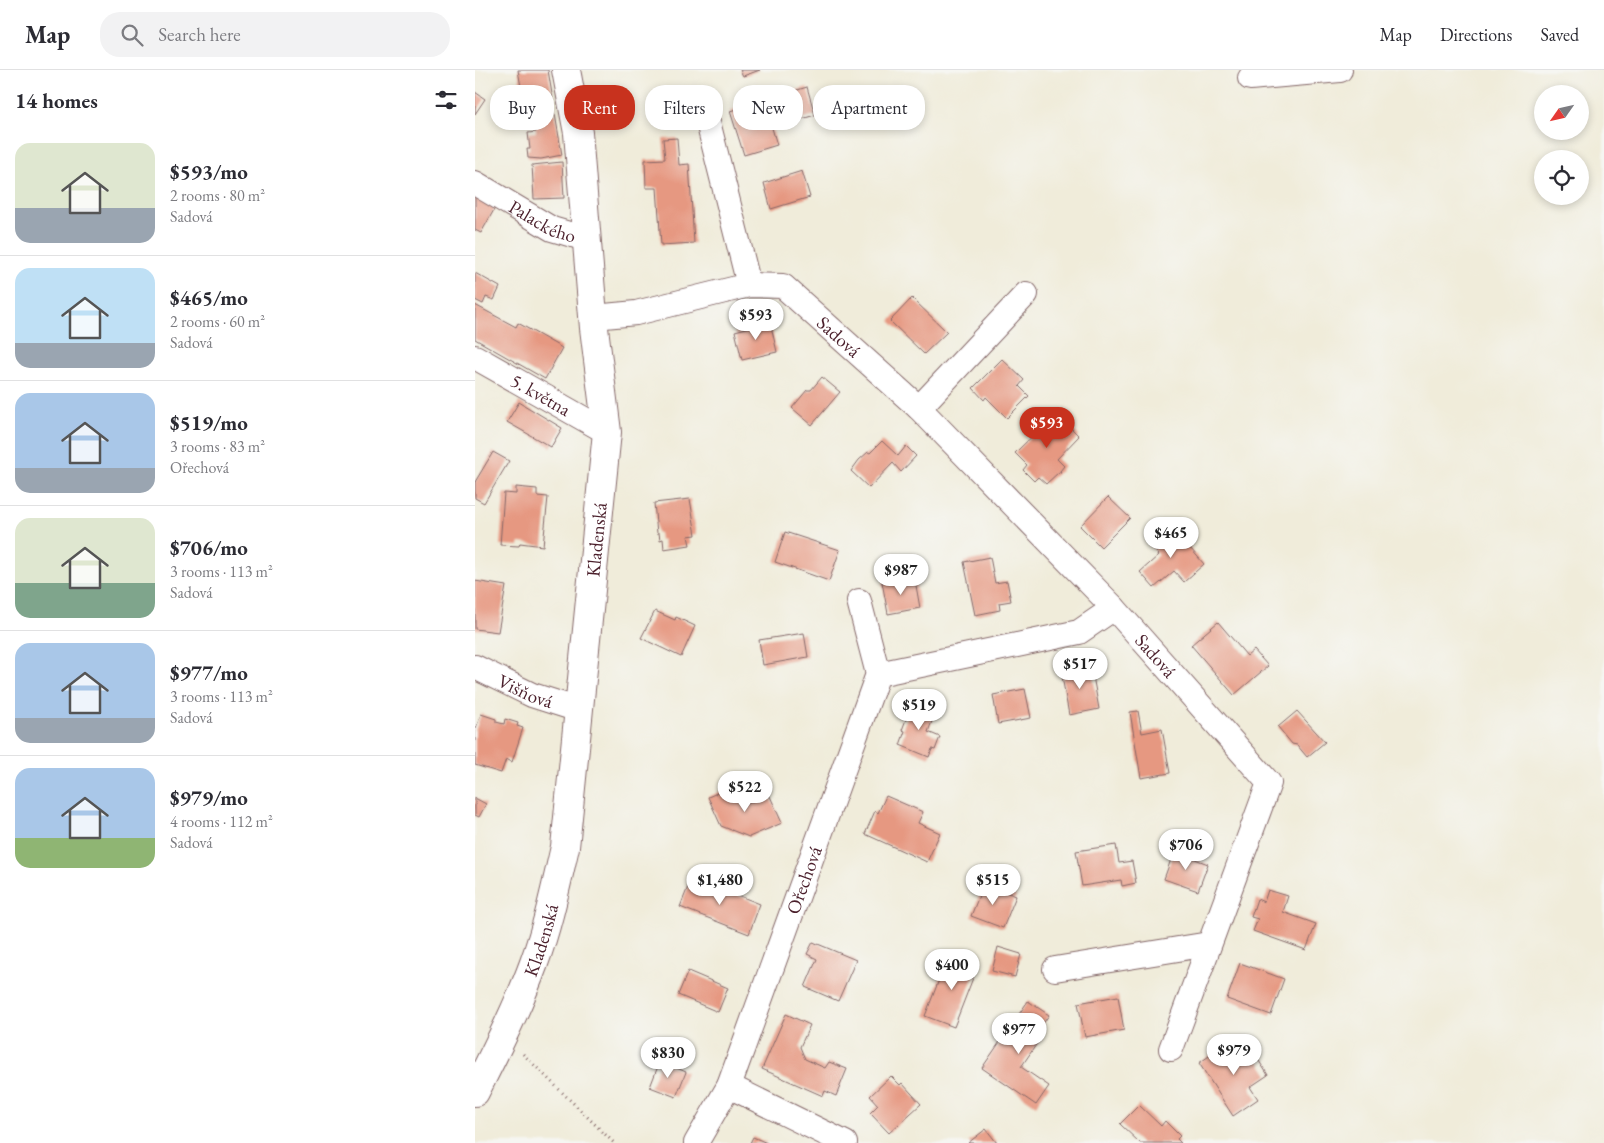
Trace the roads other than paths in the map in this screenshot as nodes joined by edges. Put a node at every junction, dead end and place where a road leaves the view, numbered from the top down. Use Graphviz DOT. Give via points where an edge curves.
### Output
graph roads {
  1 [pos="566,70"];
  2 [pos="1340,70"];
  3 [pos="1250,78"];
  4 [pos="710,130"];
  5 [pos="475,183"];
  6 [pos="586,239"];
  7 [pos="749,285"];
  8 [pos="1026,294"];
  9 [pos="594,317"];
  10 [pos="475,357"];
  11 [pos="919,408"];
  12 [pos="607,432"];
  13 [pos="859,601"];
  14 [pos="1114,608"];
  15 [pos="475,667"];
  16 [pos="878,674"];
  17 [pos="579,710"];
  18 [pos="1209,944"];
  19 [pos="1055,969"];
  20 [pos="1171,1049"];
  21 [pos="729,1086"];
  22 [pos="475,1092"];
  23 [pos="696,1143"];
  24 [pos="845,1143"];
  1 -- 6 [label="street, Kladenská" via="578,133"];
  2 -- 3 [label="street"];
  4 -- 7 [label="street"];
  5 -- 6 [label="street, Palackého" via="552,229"];
  6 -- 9 [label="street, Kladenská"];
  7 -- 9 [label="street, Sadová" via="636,313"];
  7 -- 11 [label="street, Sadová" via="783,286"];
  8 -- 11 [label="street"];
  9 -- 12 [label="street, Kladenská"];
  10 -- 12 [label="street, 5. května"];
  11 -- 14 [label="street, Sadová"];
  12 -- 17 [label="street, Kladenská"];
  13 -- 16 [label="street"];
  14 -- 16 [label="street" via="1079,632"];
  14 -- 18 [label="street, Sadová" via="1269,783"];
  15 -- 17 [label="street, Višňová" via="532,695"];
  16 -- 21 [label="street, Ořechová"];
  17 -- 22 [label="street, Kladenská" via="565,847 549,915 535,962"];
  18 -- 19 [label="street"];
  18 -- 20 [label="street, Sadová"];
  21 -- 23 [label="street, Ořechová"];
  21 -- 24 [label="street"];
}
